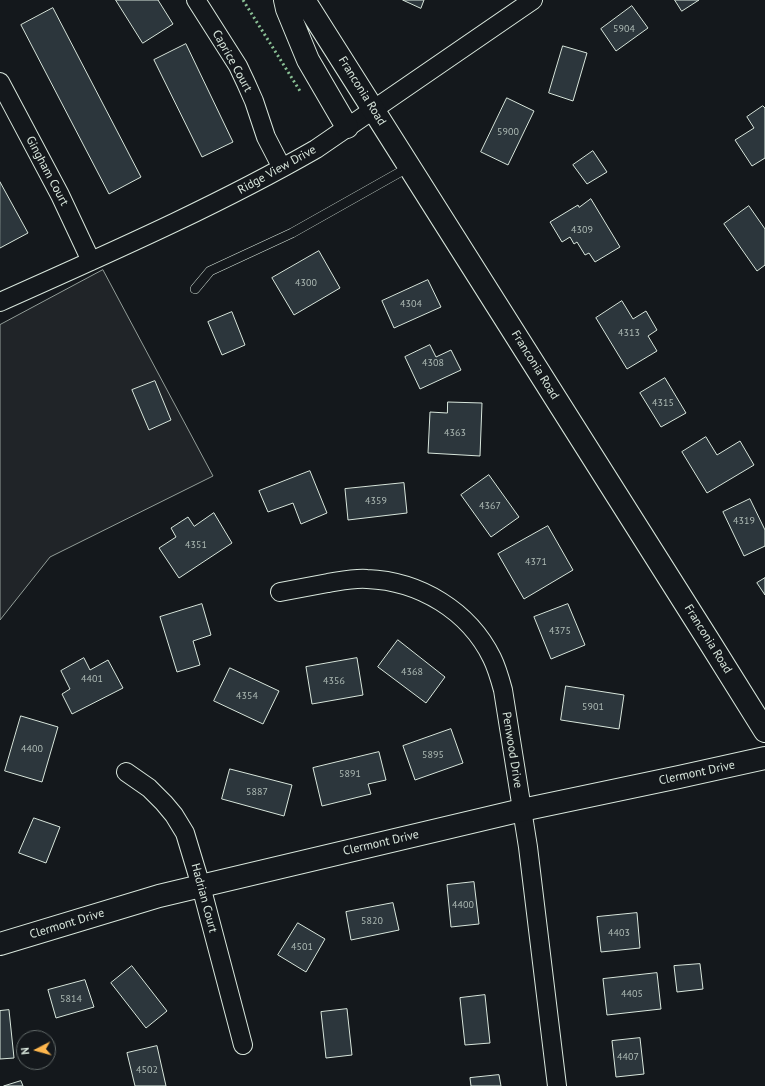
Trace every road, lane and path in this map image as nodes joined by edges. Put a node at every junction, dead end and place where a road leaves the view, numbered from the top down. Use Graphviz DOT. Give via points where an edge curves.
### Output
graph roads {
  1 [pos="196,0"];
  2 [pos="285,0"];
  3 [pos="304,0"];
  4 [pos="533,0"];
  5 [pos="0,82"];
  6 [pos="373,110"];
  7 [pos="347,127"];
  8 [pos="409,167"];
  9 [pos="282,168"];
  10 [pos="91,261"];
  11 [pos="195,289"];
  12 [pos="0,302"];
  13 [pos="280,592"];
  14 [pos="765,731"];
  15 [pos="765,758"];
  16 [pos="126,772"];
  17 [pos="522,810"];
  18 [pos="201,886"];
  19 [pos="0,944"];
  20 [pos="243,1045"];
  21 [pos="556,1086"];
  1 -- 9 [label="street, Caprice Court" via="238,66 254,101 266,137"];
  2 -- 7 [label="main road" via="308,60"];
  3 -- 6 [label="main road, Franconia Road"];
  4 -- 6 [label="street, Ridge View Drive"];
  5 -- 10 [label="street, Gingham Court" via="60,195"];
  6 -- 7 [label="street, Ridge View Drive"];
  6 -- 8 [label="main road, Franconia Road"];
  7 -- 9 [label="street, Ridge View Drive" via="316,149"];
  8 -- 11 [label="lane" via="292,233 210,271"];
  8 -- 14 [label="main road, Franconia Road"];
  9 -- 10 [label="street, Ridge View Drive" via="195,213"];
  10 -- 12 [label="street, Ridge View Drive"];
  13 -- 17 [label="street, Penwood Drive" via="366,578 402,584 423,591 460,615 483,643 499,676"];
  15 -- 17 [label="main road, Clermont Drive"];
  16 -- 18 [label="street, Hadrian Court" via="149,788 174,815 185,833"];
  17 -- 18 [label="main road, Clermont Drive"];
  17 -- 21 [label="street, Penwood Drive"];
  18 -- 19 [label="main road, Clermont Drive" via="159,896"];
  18 -- 20 [label="street, Hadrian Court"];
}
